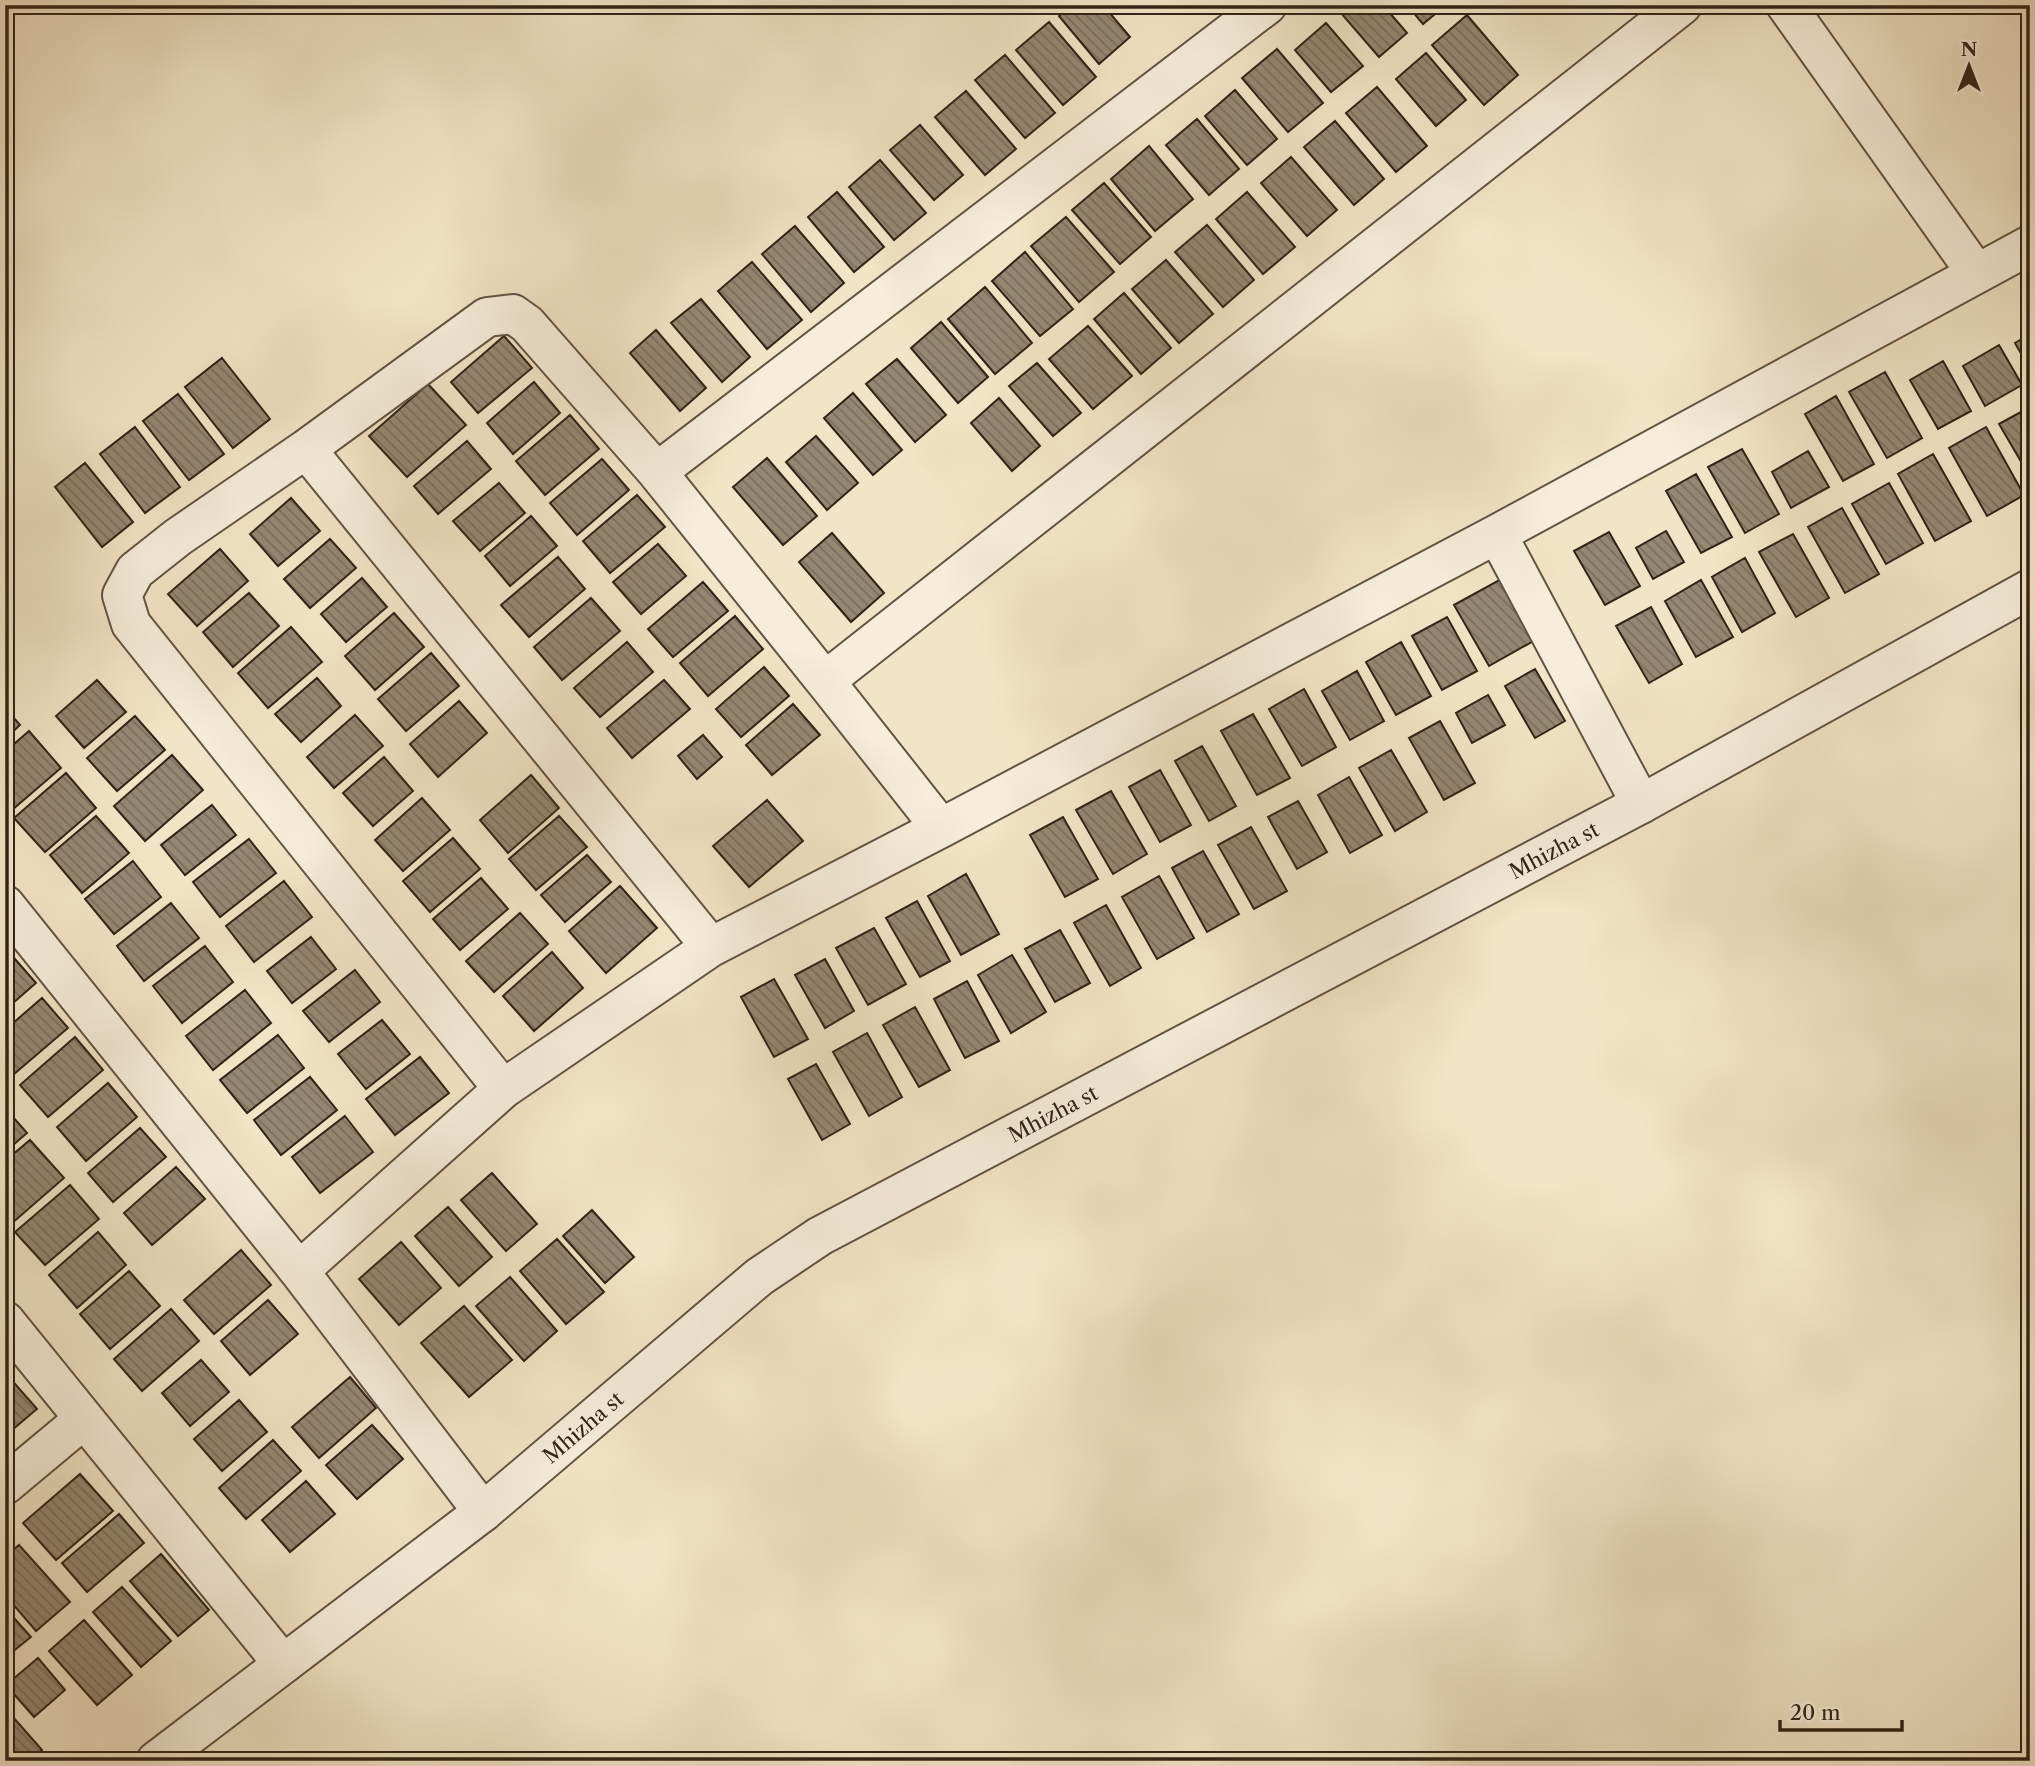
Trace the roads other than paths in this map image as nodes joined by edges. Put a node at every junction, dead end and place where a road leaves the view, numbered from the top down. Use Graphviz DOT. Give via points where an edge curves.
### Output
graph roads {
  1 [pos="1267,5"];
  2 [pos="1682,5"];
  3 [pos="1786,5"];
  4 [pos="2030,245"];
  5 [pos="1977,274"];
  6 [pos="306,449"];
  7 [pos="657,472"];
  8 [pos="1497,534"];
  9 [pos="2030,589"];
  10 [pos="825,681"];
  11 [pos="1641,804"];
  12 [pos="941,828"];
  13 [pos="5,905"];
  14 [pos="711,947"];
  15 [pos="502,1089"];
  16 [pos="299,1271"];
  17 [pos="5,1321"];
  18 [pos="83,1419"];
  19 [pos="5,1485"];
  20 [pos="483,1512"];
  21 [pos="284,1664"];
  22 [pos="156,1761"];
  1 -- 7 [label="street"];
  2 -- 10 [label="street"];
  3 -- 5 [label="street"];
  4 -- 5 [label="street"];
  5 -- 8 [label="street"];
  6 -- 7 [label="street" via="486,317 513,314 527,324"];
  6 -- 14 [label="street"];
  6 -- 15 [label="street" via="135,571 122,595 131,624"];
  7 -- 10 [label="street"];
  8 -- 11 [label="street"];
  8 -- 12 [label="street"];
  9 -- 11 [label="street, Mhizha st"];
  10 -- 12 [label="street"];
  11 -- 20 [label="street, Mhizha st" via="820,1236 759,1277"];
  12 -- 14 [label="street"];
  13 -- 16 [label="street"];
  14 -- 15 [label="street"];
  15 -- 16 [label="street"];
  16 -- 20 [label="street"];
  17 -- 18 [label="street"];
  18 -- 19 [label="street"];
  18 -- 21 [label="street"];
  20 -- 21 [label="street, Mhizha st"];
  21 -- 22 [label="street, Mhizha st"];
}
